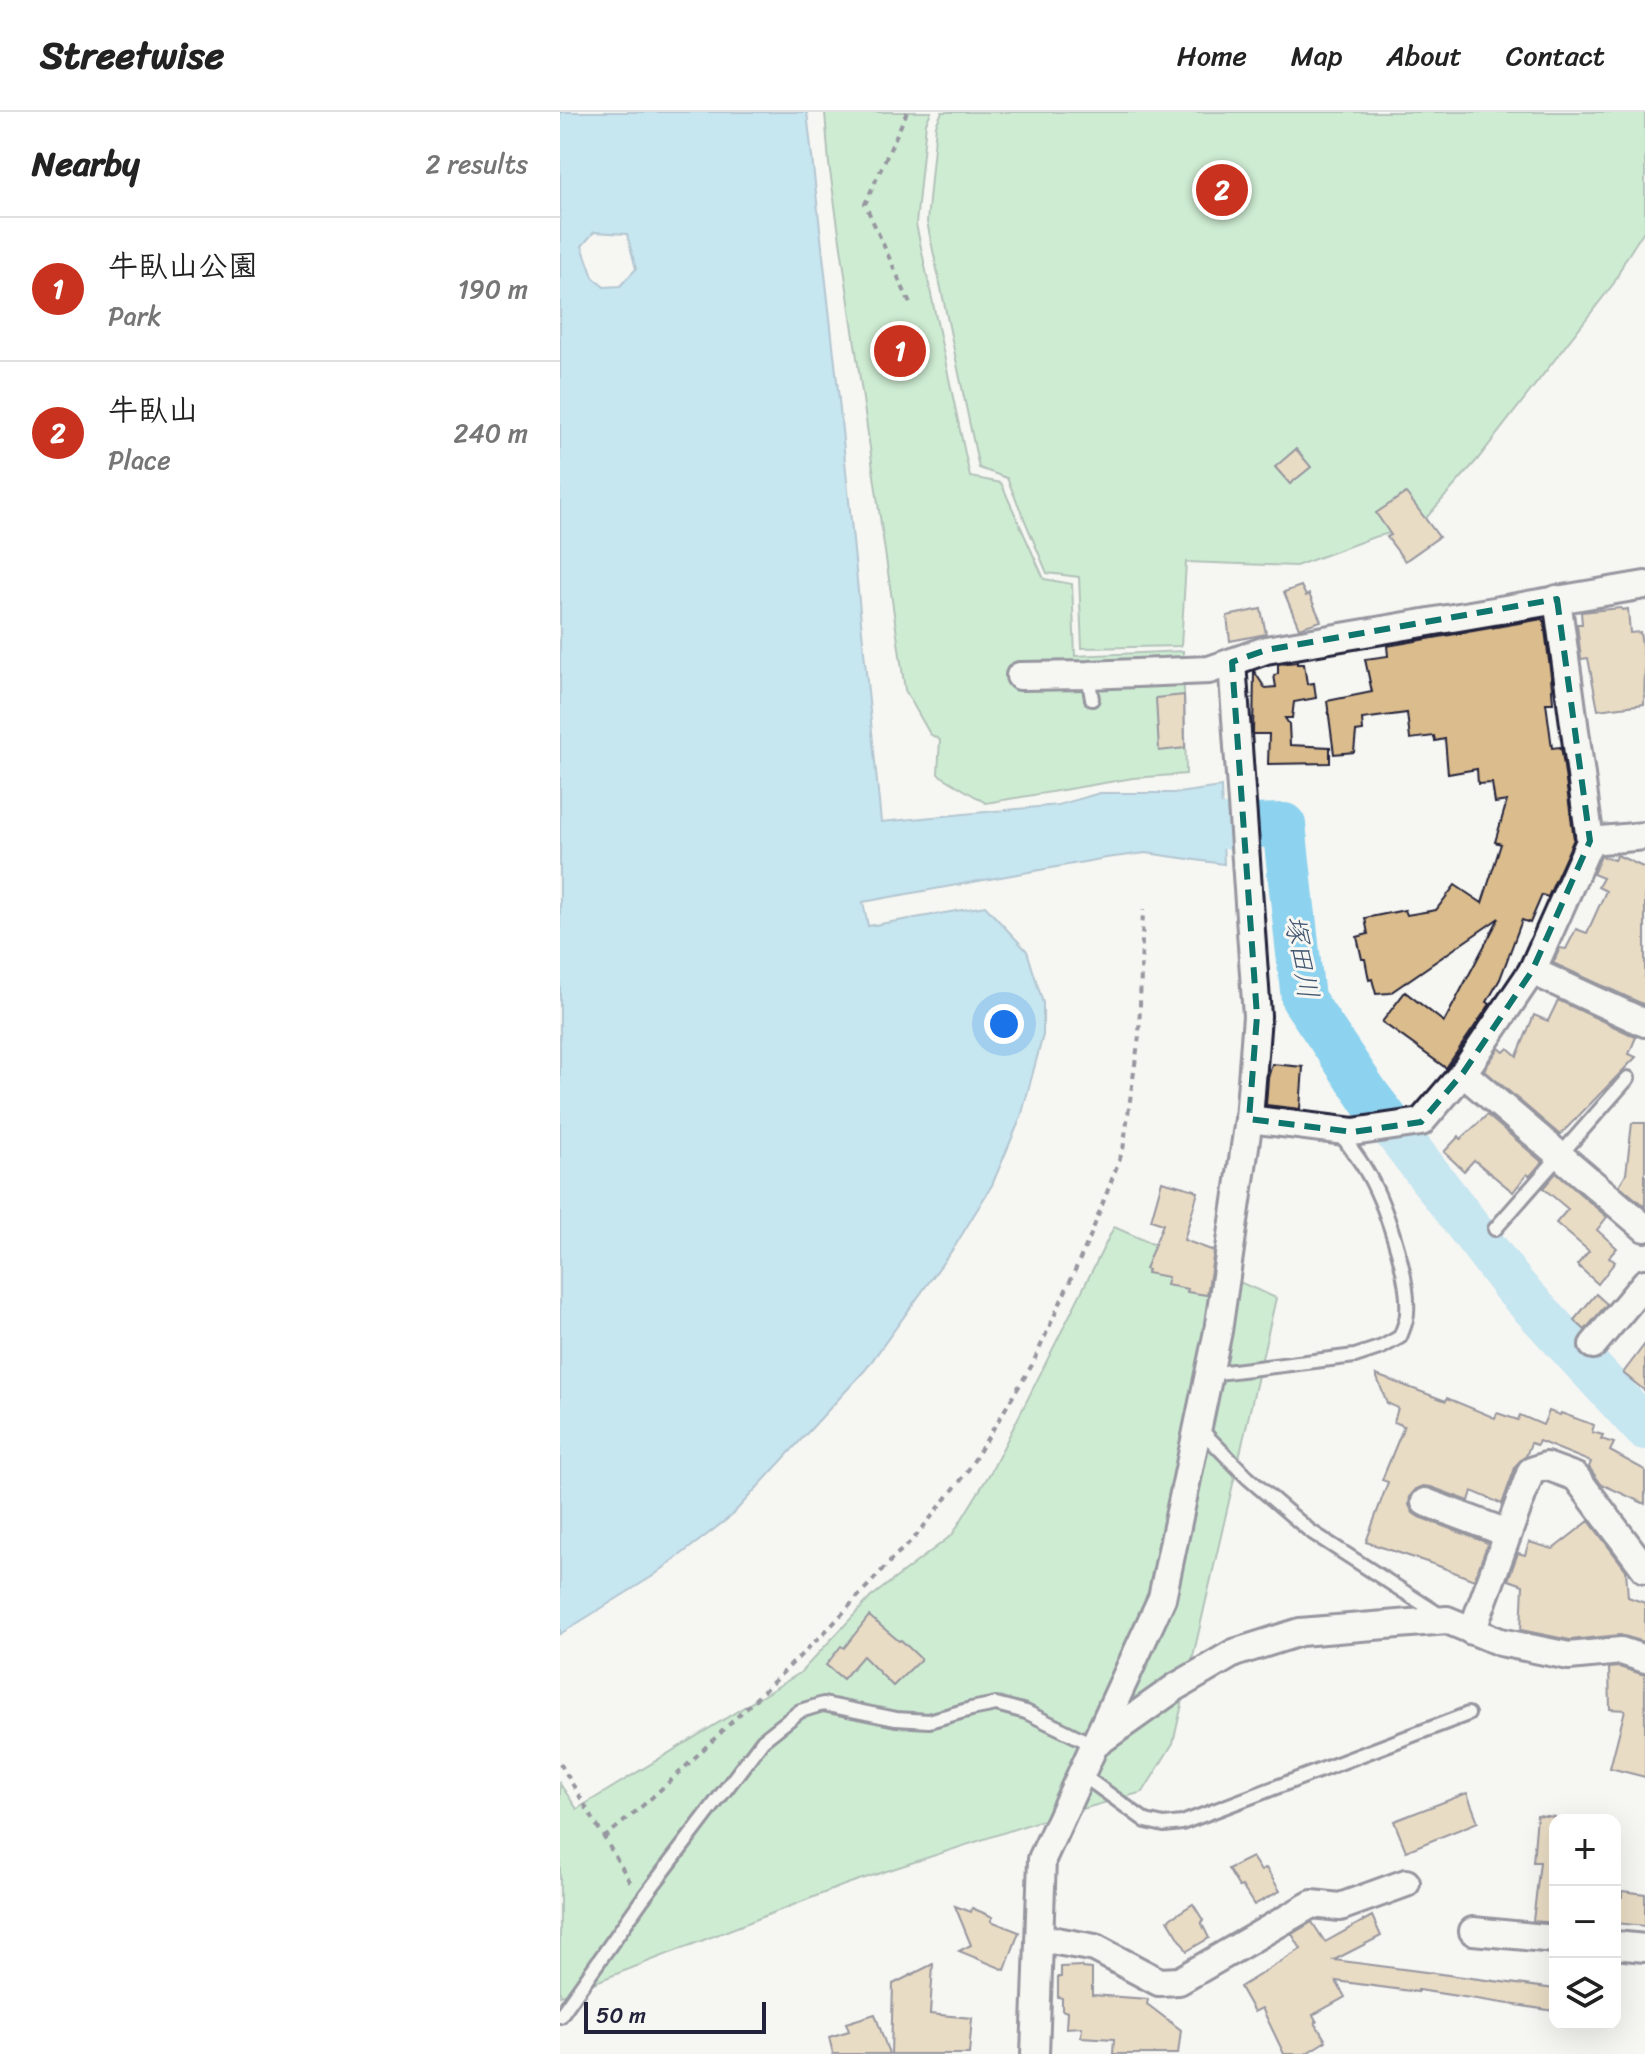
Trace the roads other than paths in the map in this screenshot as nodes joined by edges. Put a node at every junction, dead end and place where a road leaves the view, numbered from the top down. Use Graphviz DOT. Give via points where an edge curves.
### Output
graph roads {
  1 [pos="1645,585"];
  2 [pos="1557,599"];
  3 [pos="1232,662"];
  4 [pos="1019,669"];
  5 [pos="1645,836"];
  6 [pos="1590,841"];
  7 [pos="1532,971"];
  8 [pos="1645,1023"];
  9 [pos="1463,1073"];
  10 [pos="1628,1078"];
  11 [pos="1249,1119"];
  12 [pos="1346,1131"];
  13 [pos="1560,1155"];
  14 [pos="1645,1228"];
  15 [pos="1495,1229"];
  16 [pos="1645,1283"];
  17 [pos="1593,1345"];
  18 [pos="1209,1374"];
  19 [pos="1198,1426"];
  20 [pos="1425,1502"];
  21 [pos="1507,1533"];
  22 [pos="1645,1569"];
  23 [pos="1447,1620"];
  24 [pos="1472,1631"];
  25 [pos="1645,1659"];
  26 [pos="1468,1714"];
  27 [pos="1094,1745"];
  28 [pos="1081,1774"];
  29 [pos="1406,1883"];
  30 [pos="1473,1931"];
  31 [pos="1040,1938"];
  32 [pos="1549,1938"];
  33 [pos="1621,1946"];
  34 [pos="1645,1948"];
  35 [pos="560,2016"];
  36 [pos="1035,2054"];
  1 -- 2 [label="street"];
  2 -- 3 [label="street" via="1266,650"];
  2 -- 6 [label="street"];
  3 -- 4 [label="street" via="1090,687"];
  3 -- 11 [label="street" via="1257,1016"];
  5 -- 6 [label="street"];
  6 -- 7 [label="street"];
  7 -- 8 [label="street"];
  7 -- 9 [label="street"];
  9 -- 12 [label="street" via="1421,1122"];
  9 -- 13 [label="street"];
  10 -- 13 [label="lane"];
  11 -- 12 [label="street"];
  11 -- 18 [label="street"];
  12 -- 18 [label="lane" via="1383,1207 1398,1255 1407,1294 1400,1337 1355,1356"];
  13 -- 14 [label="street"];
  13 -- 15 [label="lane"];
  16 -- 17 [label="street"];
  18 -- 19 [label="street"];
  19 -- 23 [label="lane" via="1310,1531"];
  19 -- 27 [label="street" via="1162,1598"];
  20 -- 21 [label="street"];
  21 -- 22 [label="street" via="1531,1471 1546,1466 1576,1477"];
  21 -- 24 [label="street"];
  23 -- 24 [label="street"];
  23 -- 27 [label="street" via="1300,1632 1234,1653"];
  24 -- 25 [label="street" via="1569,1656 1621,1651"];
  26 -- 28 [label="lane" via="1182,1823 1146,1821"];
  27 -- 28 [label="street"];
  27 -- 35 [label="lane" via="1026,1712 996,1704 929,1721 823,1704 800,1711 763,1740"];
  28 -- 31 [label="street" via="1042,1859"];
  29 -- 31 [label="street" via="1340,1907 1312,1904 1179,1981 1159,1982 1095,1948"];
  30 -- 32 [label="street"];
  31 -- 36 [label="street"];
  33 -- 34 [label="street"];
}
